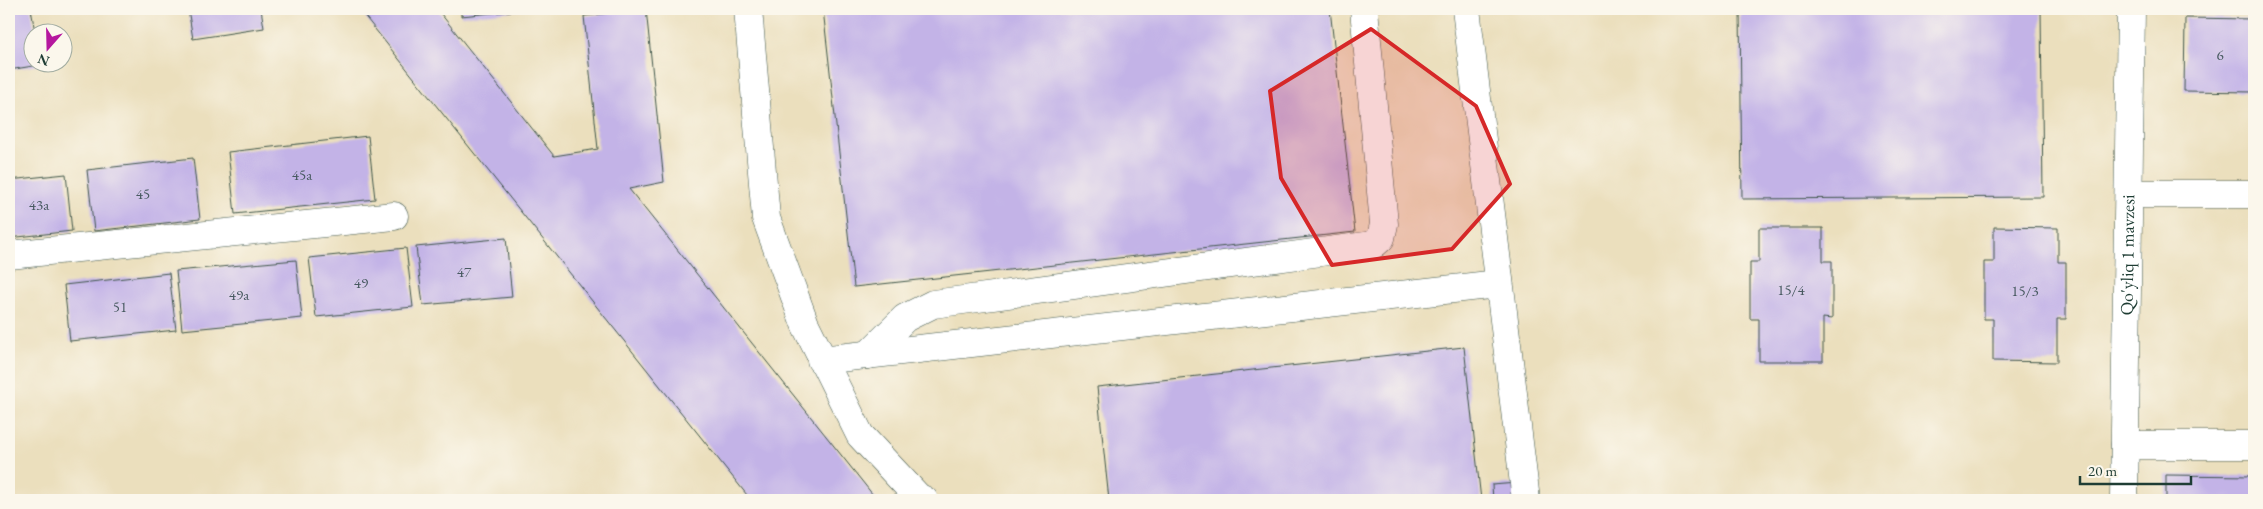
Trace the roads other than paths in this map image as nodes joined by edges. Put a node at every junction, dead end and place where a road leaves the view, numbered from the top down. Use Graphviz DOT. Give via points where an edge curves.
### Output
graph roads {
  1 [pos="748,9"];
  2 [pos="1364,9"];
  3 [pos="1466,9"];
  4 [pos="2131,9"];
  5 [pos="2129,194"];
  6 [pos="2254,194"];
  7 [pos="394,216"];
  8 [pos="9,255"];
  9 [pos="1498,284"];
  10 [pos="868,354"];
  11 [pos="821,360"];
  12 [pos="2125,445"];
  13 [pos="2254,445"];
  14 [pos="924,500"];
  15 [pos="1526,500"];
  16 [pos="2124,500"];
  1 -- 11 [label="street" via="766,218"];
  2 -- 10 [label="street" via="1384,224 1381,238 1373,245 933,304 904,318"];
  3 -- 9 [label="street"];
  4 -- 5 [label="street, Qo'yliq 1 mavzesi"];
  5 -- 6 [label="street"];
  5 -- 12 [label="street, Qo'yliq 1 mavzesi"];
  7 -- 8 [label="street"];
  9 -- 10 [label="street"];
  9 -- 15 [label="street"];
  10 -- 11 [label="street"];
  11 -- 14 [label="street" via="860,435"];
  12 -- 13 [label="street"];
  12 -- 16 [label="street, Qo'yliq 1 mavzesi"];
}
